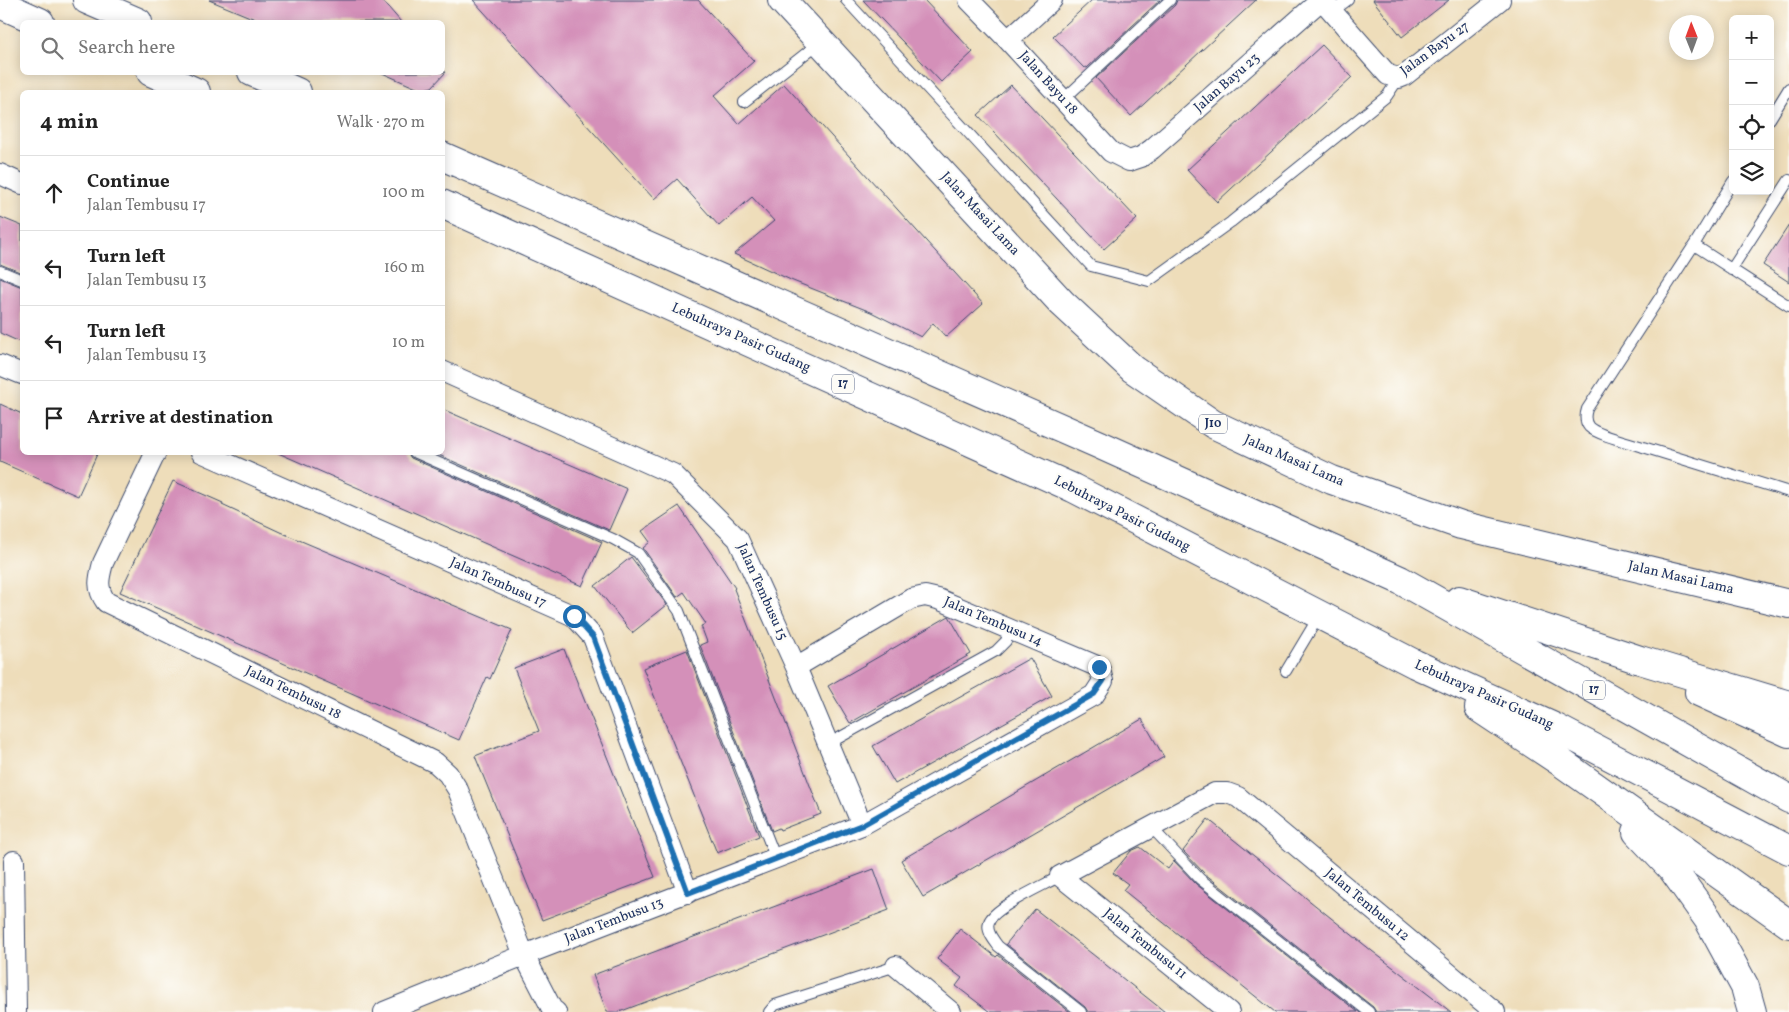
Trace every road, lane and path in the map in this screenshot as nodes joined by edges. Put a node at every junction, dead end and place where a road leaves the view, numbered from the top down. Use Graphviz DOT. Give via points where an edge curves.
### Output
graph roads {
  1 [pos="87,0"];
  2 [pos="782,0"];
  3 [pos="846,0"];
  4 [pos="969,0"];
  5 [pos="1052,0"];
  6 [pos="1170,0"];
  7 [pos="1348,0"];
  8 [pos="1500,0"];
  9 [pos="0,4"];
  10 [pos="1325,4"];
  11 [pos="36,20"];
  12 [pos="133,20"];
  13 [pos="1008,40"];
  14 [pos="820,42"];
  15 [pos="158,75"];
  16 [pos="259,75"];
  17 [pos="1396,77"];
  18 [pos="1789,88"];
  19 [pos="192,90"];
  20 [pos="292,90"];
  21 [pos="1063,100"];
  22 [pos="744,102"];
  23 [pos="1774,112"];
  24 [pos="445,157"];
  25 [pos="1129,161"];
  26 [pos="0,174"];
  27 [pos="1789,180"];
  28 [pos="20,183"];
  29 [pos="1729,187"];
  30 [pos="445,205"];
  31 [pos="1694,245"];
  32 [pos="1731,270"];
  33 [pos="0,271"];
  34 [pos="20,279"];
  35 [pos="1789,306"];
  36 [pos="0,365"];
  37 [pos="20,373"];
  38 [pos="445,373"];
  39 [pos="155,455"];
  40 [pos="208,455"];
  41 [pos="421,455"];
  42 [pos="1789,492"];
  43 [pos="1400,580"];
  44 [pos="1789,604"];
  45 [pos="1319,615"];
  46 [pos="1010,629"];
  47 [pos="1640,660"];
  48 [pos="1415,664"];
  49 [pos="796,667"];
  50 [pos="1286,671"];
  51 [pos="1103,681"];
  52 [pos="1789,705"];
  53 [pos="1789,733"];
  54 [pos="828,744"];
  55 [pos="1562,763"];
  56 [pos="1789,799"];
  57 [pos="862,825"];
  58 [pos="1151,827"];
  59 [pos="1789,850"];
  60 [pos="776,859"];
  61 [pos="14,861"];
  62 [pos="1060,876"];
  63 [pos="688,893"];
  64 [pos="1789,924"];
  65 [pos="524,955"];
  66 [pos="896,966"];
  67 [pos="16,1012"];
  68 [pos="384,1012"];
  69 [pos="556,1012"];
  70 [pos="769,1012"];
  71 [pos="951,1012"];
  72 [pos="1081,1012"];
  73 [pos="1229,1012"];
  74 [pos="1368,1012"];
  75 [pos="1495,1012"];
  76 [pos="1752,1012"];
  1 -- 12 [label="main road"];
  2 -- 14 [label="main road, Jalan Masai Lama / J10"];
  3 -- 17 [label="lane" via="1091,266 1148,281 1231,222 1387,96"];
  4 -- 13 [label="street, Jalan Bayu 18"];
  5 -- 13 [label="street"];
  6 -- 21 [label="lane"];
  7 -- 10 [label="lane"];
  8 -- 17 [label="street, Jalan Bayu 27" via="1404,76"];
  9 -- 11 [label="main road"];
  10 -- 17 [label="street" via="1388,75"];
  10 -- 25 [label="street, Jalan Bayu 23" via="1152,149"];
  13 -- 21 [label="street, Jalan Bayu 18"];
  14 -- 22 [label="lane"];
  14 -- 44 [label="main road, Jalan Masai Lama / J10" via="1062,303 1133,368 1213,424 1332,480 1460,525"];
  15 -- 19 [label="main road"];
  16 -- 20 [label="main road"];
  18 -- 23 [label="lane"];
  21 -- 25 [label="street, Jalan Bayu 18" via="1110,152"];
  24 -- 43 [label="main road, 17"];
  26 -- 28 [label="street"];
  27 -- 32 [label="lane"];
  29 -- 31 [label="lane"];
  30 -- 45 [label="main road, Lebuhraya Pasir Gudang / 17" via="1073,488"];
  31 -- 32 [label="lane"];
  31 -- 42 [label="lane" via="1587,409 1586,421 1594,430 1622,440"];
  32 -- 35 [label="lane"];
  33 -- 34 [label="lane"];
  36 -- 37 [label="street"];
  38 -- 49 [label="street, Jalan Tembusu 15" via="673,474 738,539"];
  39 -- 65 [label="street, Jalan Tembusu 18" via="103,563 98,580 100,593 106,602 436,763 458,790"];
  40 -- 63 [label="street, Jalan Tembusu 17" via="574,616 593,637"];
  41 -- 60 [label="lane" via="638,553 679,611"];
  43 -- 47 [label="main road"];
  43 -- 56 [label="main road, 17"];
  45 -- 48 [label="main road, Lebuhraya Pasir Gudang / 17"];
  45 -- 50 [label="lane"];
  46 -- 49 [label="street, Jalan Tembusu 14" via="925,596 911,599"];
  46 -- 51 [label="street, Jalan Tembusu 14" via="1099,667"];
  46 -- 54 [label="lane" via="1006,641 996,652"];
  47 -- 52 [label="main road"];
  47 -- 53 [label="main road" via="1710,698"];
  48 -- 55 [label="main road"];
  48 -- 59 [label="main road, Lebuhraya Pasir Gudang / 17" via="1556,728"];
  49 -- 54 [label="street, Jalan Tembusu 15"];
  51 -- 57 [label="street, Jalan Tembusu 13" via="1094,694"];
  54 -- 57 [label="street, Jalan Tembusu 15"];
  55 -- 64 [label="main road"];
  55 -- 76 [label="main road" via="1643,837 1673,870 1708,919 1745,987"];
  57 -- 60 [label="street, Jalan Tembusu 13"];
  58 -- 62 [label="street"];
  58 -- 74 [label="lane" via="1200,879"];
  58 -- 75 [label="street, Jalan Tembusu 12" via="1215,792 1238,797"];
  60 -- 63 [label="street, Jalan Tembusu 13"];
  61 -- 67 [label="street"];
  62 -- 72 [label="lane" via="997,910 989,922 990,935 998,946"];
  62 -- 73 [label="street, Jalan Tembusu 11"];
  63 -- 65 [label="street, Jalan Tembusu 13"];
  65 -- 68 [label="street, Jalan Tembusu 13"];
  65 -- 69 [label="street, Jalan Tembusu 18"];
  66 -- 70 [label="lane" via="775,1005"];
  66 -- 71 [label="street"];
}
